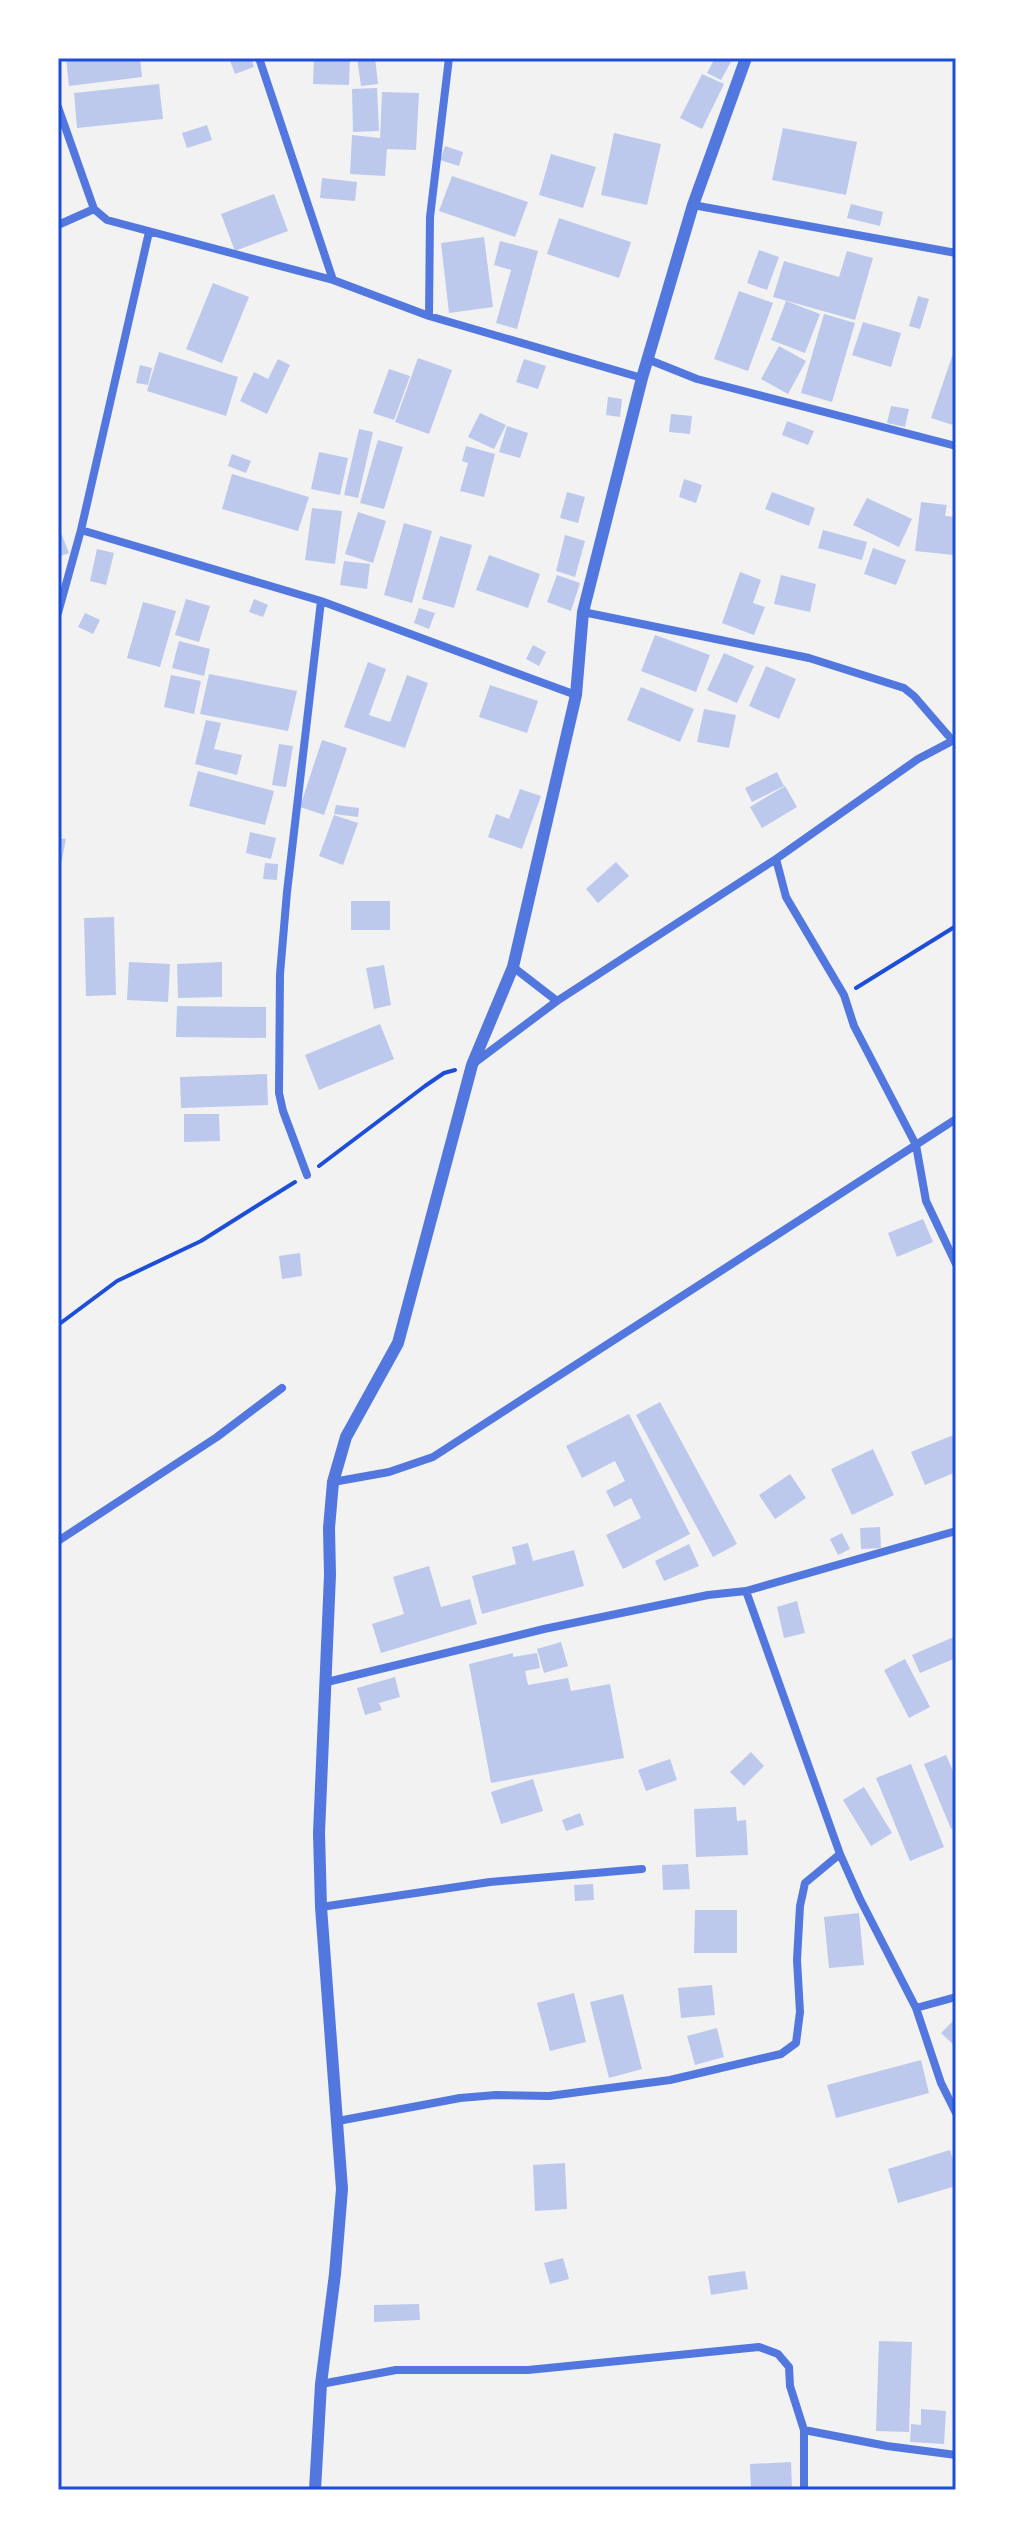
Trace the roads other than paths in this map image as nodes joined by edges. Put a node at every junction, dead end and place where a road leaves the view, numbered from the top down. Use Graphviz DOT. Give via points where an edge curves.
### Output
graph roads {
  1 [pos="259,58"];
  2 [pos="449,58"];
  3 [pos="746,58"];
  4 [pos="58,107"];
  5 [pos="693,205"];
  6 [pos="94,209"];
  7 [pos="58,225"];
  8 [pos="149,232"];
  9 [pos="956,253"];
  10 [pos="333,280"];
  11 [pos="429,316"];
  12 [pos="647,359"];
  13 [pos="642,378"];
  14 [pos="956,446"];
  15 [pos="81,530"];
  16 [pos="321,601"];
  17 [pos="583,612"];
  18 [pos="58,613"];
  19 [pos="576,695"];
  20 [pos="954,740"];
  21 [pos="776,859"];
  22 [pos="513,967"];
  23 [pos="557,1001"];
  24 [pos="472,1065"];
  25 [pos="956,1119"];
  26 [pos="916,1145"];
  27 [pos="307,1175"];
  28 [pos="956,1264"];
  29 [pos="282,1388"];
  30 [pos="333,1482"];
  31 [pos="956,1531"];
  32 [pos="58,1541"];
  33 [pos="746,1591"];
  34 [pos="327,1682"];
  35 [pos="840,1854"];
  36 [pos="642,1869"];
  37 [pos="321,1907"];
  38 [pos="956,1997"];
  39 [pos="916,2008"];
  40 [pos="956,2113"];
  41 [pos="338,2121"];
  42 [pos="321,2384"];
  43 [pos="804,2430"];
  44 [pos="956,2455"];
  45 [pos="315,2490"];
  46 [pos="804,2490"];
  1 -- 10 [label="street"];
  2 -- 11 [label="street" via="430,217"];
  3 -- 5 [label="street"];
  4 -- 6 [label="street"];
  5 -- 9 [label="street"];
  5 -- 12 [label="street"];
  6 -- 7 [label="street"];
  6 -- 8 [label="street" via="107,220"];
  8 -- 10 [label="street"];
  8 -- 15 [label="street"];
  10 -- 11 [label="street"];
  11 -- 13 [label="street"];
  12 -- 13 [label="street"];
  12 -- 14 [label="street" via="697,379"];
  13 -- 17 [label="street"];
  15 -- 16 [label="street"];
  15 -- 18 [label="street"];
  16 -- 19 [label="street"];
  16 -- 27 [label="street" via="280,974 279,1093"];
  17 -- 19 [label="street"];
  17 -- 20 [label="street" via="809,658 904,688"];
  19 -- 22 [label="street"];
  20 -- 21 [label="street" via="918,759"];
  21 -- 23 [label="street"];
  21 -- 26 [label="street" via="786,897 844,995 854,1026"];
  22 -- 23 [label="street"];
  22 -- 24 [label="street"];
  23 -- 24 [label="street"];
  24 -- 30 [label="street" via="398,1343 346,1437"];
  25 -- 26 [label="street"];
  26 -- 28 [label="street" via="926,1201"];
  26 -- 30 [label="street" via="433,1457"];
  29 -- 32 [label="street"];
  30 -- 34 [label="street"];
  31 -- 33 [label="street"];
  33 -- 34 [label="street" via="544,1629"];
  33 -- 35 [label="street"];
  34 -- 37 [label="street"];
  35 -- 39 [label="street"];
  35 -- 41 [label="street" via="805,1883 796,2043 781,2054 670,2080 549,2096 460,2098"];
  36 -- 37 [label="street" via="490,1882"];
  37 -- 41 [label="street"];
  38 -- 39 [label="street"];
  39 -- 40 [label="street"];
  41 -- 42 [label="street" via="342,2189"];
  42 -- 43 [label="street" via="396,2370 528,2370 759,2347 778,2354 789,2367"];
  42 -- 45 [label="street"];
  43 -- 44 [label="street"];
  43 -- 46 [label="street"];
}
